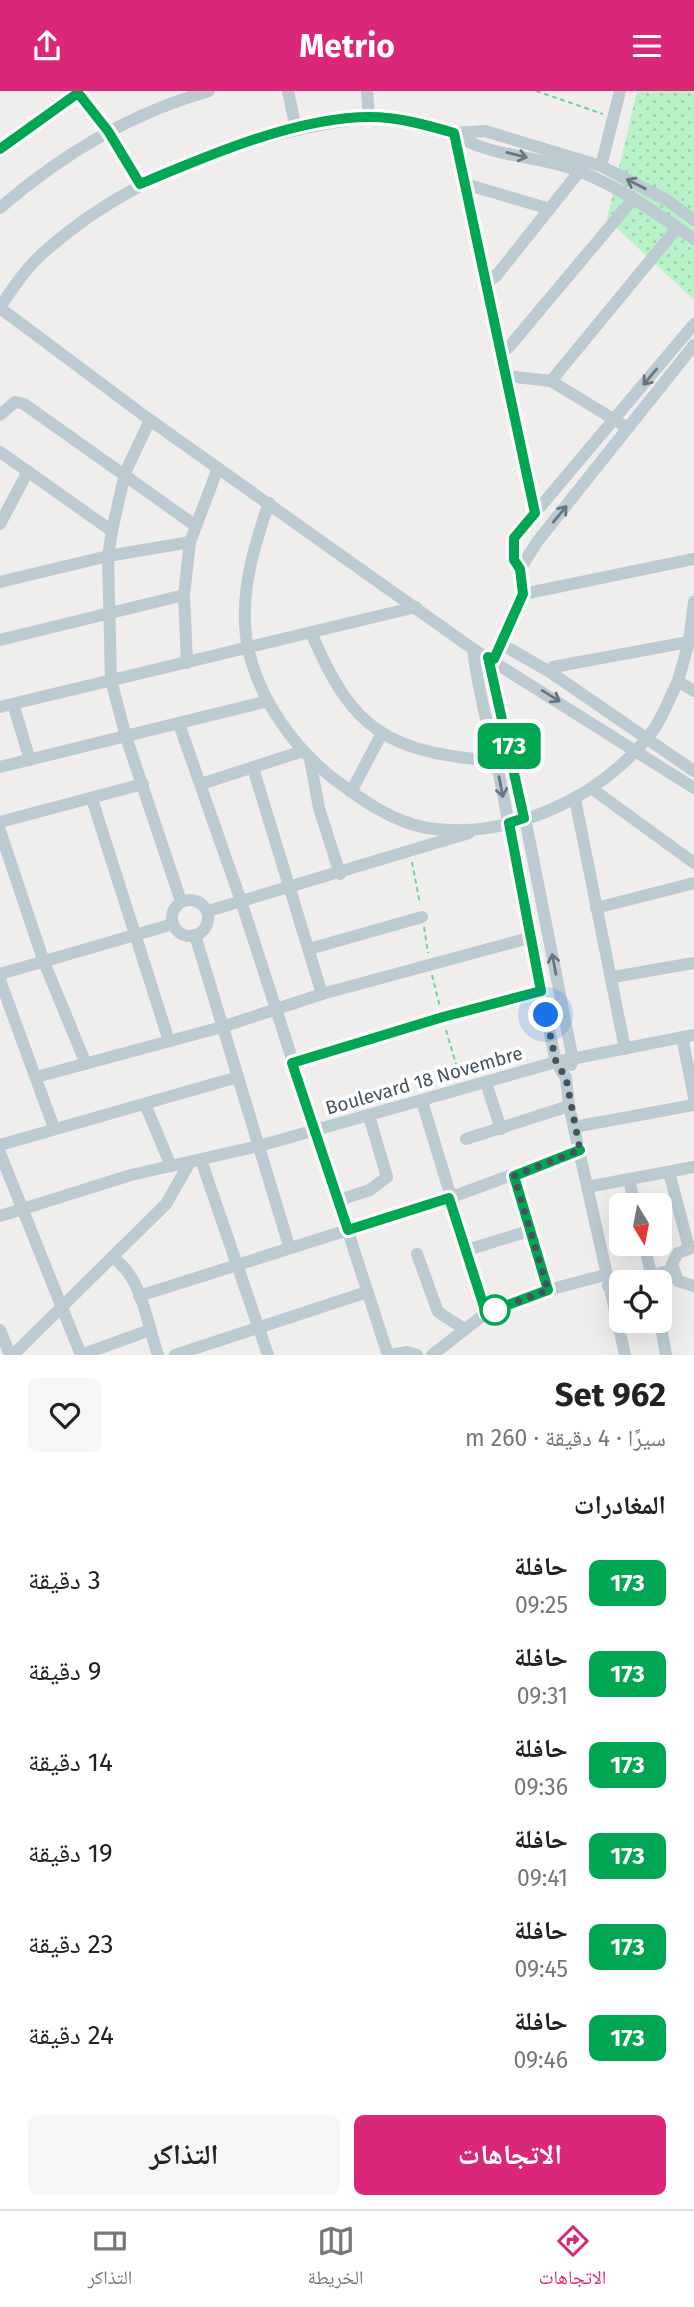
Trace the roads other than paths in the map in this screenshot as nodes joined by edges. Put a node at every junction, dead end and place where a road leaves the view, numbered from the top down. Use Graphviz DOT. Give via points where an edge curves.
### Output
graph roads {
  1 [pos="209,91"];
  2 [pos="288,91"];
  3 [pos="367,91"];
  4 [pos="620,91"];
  5 [pos="77,92"];
  6 [pos="189,94"];
  7 [pos="369,117"];
  8 [pos="296,129"];
  9 [pos="108,131"];
  10 [pos="454,133"];
  11 [pos="0,149"];
  12 [pos="601,166"];
  13 [pos="579,172"];
  14 [pos="140,184"];
  15 [pos="464,184"];
  16 [pos="633,199"];
  17 [pos="0,208"];
  18 [pos="550,209"];
  19 [pos="694,220"];
  20 [pos="677,228"];
  21 [pos="694,239"];
  22 [pos="486,283"];
  23 [pos="5,289"];
  24 [pos="0,308"];
  25 [pos="694,324"];
  26 [pos="694,345"];
  27 [pos="500,353"];
  28 [pos="505,376"];
  29 [pos="551,381"];
  30 [pos="0,415"];
  31 [pos="614,419"];
  32 [pos="150,421"];
  33 [pos="628,428"];
  34 [pos="0,452"];
  35 [pos="218,468"];
  36 [pos="28,471"];
  37 [pos="125,473"];
  38 [pos="270,503"];
  39 [pos="535,513"];
  40 [pos="0,524"];
  41 [pos="196,526"];
  42 [pos="112,531"];
  43 [pos="190,542"];
  44 [pos="108,556"];
  45 [pos="694,559"];
  46 [pos="520,569"];
  47 [pos="0,582"];
  48 [pos="523,594"];
  49 [pos="184,595"];
  50 [pos="694,602"];
  51 [pos="416,607"];
  52 [pos="109,615"];
  53 [pos="311,632"];
  54 [pos="0,640"];
  55 [pos="692,642"];
  56 [pos="501,644"];
  57 [pos="248,647"];
  58 [pos="473,649"];
  59 [pos="491,658"];
  60 [pos="187,663"];
  61 [pos="550,672"];
  62 [pos="111,680"];
  63 [pos="678,681"];
  64 [pos="694,691"];
  65 [pos="268,701"];
  66 [pos="6,705"];
  67 [pos="179,724"];
  68 [pos="382,733"];
  69 [pos="126,737"];
  70 [pos="647,739"];
  71 [pos="637,749"];
  72 [pos="306,755"];
  73 [pos="30,760"];
  74 [pos="496,761"];
  75 [pos="0,767"];
  76 [pos="253,768"];
  77 [pos="694,771"];
  78 [pos="201,784"];
  79 [pos="143,785"];
  80 [pos="591,788"];
  81 [pos="694,788"];
  82 [pos="351,792"];
  83 [pos="92,799"];
  84 [pos="575,799"];
  85 [pos="524,818"];
  86 [pos="0,822"];
  87 [pos="509,823"];
  88 [pos="483,829"];
  89 [pos="0,831"];
  90 [pos="694,863"];
  91 [pos="340,874"];
  92 [pos="694,883"];
  93 [pos="290,887"];
  94 [pos="181,901"];
  95 [pos="241,901"];
  96 [pos="597,908"];
  97 [pos="208,911"];
  98 [pos="422,917"];
  99 [pos="173,924"];
  100 [pos="195,935"];
  101 [pos="136,936"];
  102 [pos="529,938"];
  103 [pos="309,949"];
  104 [pos="44,962"];
  105 [pos="694,963"];
  106 [pos="0,974"];
  107 [pos="613,977"];
  108 [pos="0,980"];
  109 [pos="541,991"];
  110 [pos="322,994"];
  111 [pos="274,1009"];
  112 [pos="222,1027"];
  113 [pos="688,1036"];
  114 [pos="169,1041"];
  115 [pos="625,1049"];
  116 [pos="573,1060"];
  117 [pos="556,1062"];
  118 [pos="292,1063"];
  119 [pos="86,1064"];
  120 [pos="36,1077"];
  121 [pos="238,1077"];
  122 [pos="566,1078"];
  123 [pos="486,1083"];
  124 [pos="694,1097"];
  125 [pos="422,1101"];
  126 [pos="145,1104"];
  127 [pos="694,1105"];
  128 [pos="569,1106"];
  129 [pos="369,1116"];
  130 [pos="574,1127"];
  131 [pos="54,1128"];
  132 [pos="501,1129"];
  133 [pos="314,1131"];
  134 [pos="466,1139"];
  135 [pos="0,1145"];
  136 [pos="259,1146"];
  137 [pos="580,1150"];
  138 [pos="0,1153"];
  139 [pos="195,1161"];
  140 [pos="170,1165"];
  141 [pos="694,1167"];
  142 [pos="669,1172"];
  143 [pos="514,1176"];
  144 [pos="629,1179"];
  145 [pos="587,1187"];
  146 [pos="632,1193"];
  147 [pos="449,1198"];
  148 [pos="338,1200"];
  149 [pos="21,1210"];
  150 [pos="0,1216"];
  151 [pos="348,1230"];
  152 [pos="532,1230"];
  153 [pos="289,1247"];
  154 [pos="691,1247"];
  155 [pos="467,1250"];
  156 [pos="417,1254"];
  157 [pos="113,1258"];
  158 [pos="237,1264"];
  159 [pos="673,1271"];
  160 [pos="607,1280"];
  161 [pos="694,1286"];
  162 [pos="548,1290"];
  163 [pos="367,1292"];
  164 [pos="139,1296"];
  165 [pos="62,1308"];
  166 [pos="486,1313"];
  167 [pos="463,1328"];
  168 [pos="258,1329"];
  169 [pos="0,1330"];
  170 [pos="150,1331"];
  171 [pos="662,1333"];
  172 [pos="14,1354"];
  173 [pos="81,1355"];
  174 [pos="158,1355"];
  175 [pos="175,1355"];
  176 [pos="268,1355"];
  177 [pos="389,1355"];
  178 [pos="417,1355"];
  179 [pos="432,1355"];
  180 [pos="625,1355"];
  181 [pos="666,1355"];
  1 -- 6 [label="street"];
  2 -- 8 [label="street"];
  3 -- 7 [label="street"];
  4 -- 12 [label="street"];
  5 -- 9 [label="street"];
  5 -- 11 [label="street"];
  6 -- 9 [label="street"];
  7 -- 8 [label="street"];
  7 -- 10 [label="street"];
  8 -- 14 [label="street" via="226,149"];
  9 -- 14 [label="street"];
  9 -- 17 [label="street"];
  10 -- 12 [label="street" via="485,131"];
  10 -- 13 [label="street, one-way" via="467,143"];
  10 -- 15 [label="street"];
  19 -- 12 [label="street, one-way" via="667,200"];
  13 -- 16 [label="street"];
  13 -- 18 [label="street"];
  14 -- 23 [label="street" via="42,253"];
  15 -- 18 [label="street"];
  15 -- 22 [label="street"];
  16 -- 20 [label="street"];
  16 -- 27 [label="street"];
  18 -- 22 [label="street"];
  20 -- 21 [label="street"];
  20 -- 29 [label="street"];
  22 -- 27 [label="street"];
  23 -- 24 [label="street"];
  24 -- 32 [label="street"];
  25 -- 31 [label="street, one-way"];
  26 -- 33 [label="street"];
  27 -- 28 [label="street"];
  28 -- 29 [label="street"];
  28 -- 39 [label="street"];
  29 -- 31 [label="street"];
  30 -- 37 [label="street" via="15,402 24,404"];
  31 -- 33 [label="street"];
  31 -- 39 [label="street"];
  32 -- 35 [label="street"];
  32 -- 37 [label="street"];
  46 -- 33 [label="street, one-way" via="537,541"];
  34 -- 36 [label="street"];
  35 -- 38 [label="street"];
  35 -- 41 [label="street"];
  36 -- 40 [label="street"];
  36 -- 42 [label="street"];
  37 -- 41 [label="street"];
  37 -- 42 [label="street"];
  38 -- 51 [label="street"];
  38 -- 57 [label="street" via="252,559 245,610"];
  39 -- 46 [label="street" via="514,538 514,560"];
  41 -- 43 [label="street"];
  42 -- 44 [label="street"];
  43 -- 44 [label="street"];
  43 -- 49 [label="street"];
  44 -- 47 [label="street"];
  44 -- 52 [label="street"];
  45 -- 48 [label="street"];
  46 -- 48 [label="street"];
  48 -- 56 [label="street"];
  49 -- 52 [label="street"];
  49 -- 60 [label="street"];
  50 -- 55 [label="street"];
  51 -- 53 [label="street"];
  51 -- 58 [label="street"];
  52 -- 54 [label="street"];
  52 -- 62 [label="street"];
  53 -- 57 [label="street"];
  53 -- 68 [label="street" via="329,677 364,720"];
  55 -- 61 [label="street" via="553,667"];
  55 -- 63 [label="street"];
  56 -- 59 [label="street"];
  56 -- 61 [label="street"];
  57 -- 60 [label="street"];
  57 -- 65 [label="street"];
  58 -- 59 [label="street"];
  58 -- 74 [label="street"];
  59 -- 71 [label="street, one-way"];
  59 -- 85 [label="street"];
  60 -- 62 [label="street"];
  61 -- 70 [label="street"];
  62 -- 66 [label="street"];
  62 -- 69 [label="street"];
  63 -- 64 [label="street"];
  63 -- 70 [label="street"];
  65 -- 67 [label="street"];
  65 -- 72 [label="street"];
  66 -- 73 [label="street"];
  67 -- 69 [label="street"];
  67 -- 78 [label="street"];
  68 -- 74 [label="street" via="429,754"];
  68 -- 82 [label="street"];
  69 -- 73 [label="street"];
  69 -- 79 [label="street"];
  70 -- 71 [label="street"];
  70 -- 77 [label="street"];
  71 -- 80 [label="street"];
  71 -- 81 [label="street"];
  72 -- 76 [label="street"];
  72 -- 82 [label="street"];
  72 -- 91 [label="street"];
  73 -- 75 [label="street"];
  74 -- 87 [label="street, one-way"];
  76 -- 78 [label="street"];
  76 -- 93 [label="street"];
  78 -- 95 [label="street"];
  79 -- 83 [label="street"];
  79 -- 94 [label="street"];
  80 -- 84 [label="street"];
  80 -- 90 [label="street"];
  82 -- 88 [label="street" via="403,821 426,827"];
  83 -- 86 [label="street"];
  83 -- 101 [label="street"];
  84 -- 85 [label="street"];
  84 -- 96 [label="street"];
  85 -- 87 [label="street"];
  116 -- 85 [label="street, one-way"];
  87 -- 88 [label="street"];
  87 -- 102 [label="street"];
  88 -- 91 [label="street"];
  89 -- 104 [label="street"];
  91 -- 93 [label="street"];
  92 -- 96 [label="street"];
  93 -- 95 [label="street"];
  93 -- 103 [label="street"];
  94 -- 97 [label="street" via="197,900"];
  94 -- 99 [label="street" via="174,909"];
  95 -- 97 [label="street"];
  95 -- 111 [label="street"];
  96 -- 107 [label="street"];
  97 -- 100 [label="street" via="207,926"];
  98 -- 103 [label="street"];
  99 -- 100 [label="street" via="184,935"];
  99 -- 101 [label="street"];
  100 -- 112 [label="street"];
  101 -- 104 [label="street"];
  101 -- 114 [label="street"];
  102 -- 109 [label="street"];
  102 -- 110 [label="street"];
  103 -- 110 [label="street"];
  104 -- 106 [label="street"];
  104 -- 119 [label="street"];
  105 -- 107 [label="street"];
  107 -- 115 [label="street"];
  108 -- 120 [label="street"];
  109 -- 117 [label="street"];
  109 -- 118 [label="street"];
  110 -- 111 [label="street"];
  111 -- 112 [label="street"];
  111 -- 118 [label="street"];
  112 -- 114 [label="street"];
  112 -- 121 [label="street"];
  113 -- 115 [label="street, Boulevard 18 Novembre"];
  113 -- 124 [label="street"];
  114 -- 119 [label="street"];
  115 -- 116 [label="street, Boulevard 18 Novembre"];
  116 -- 117 [label="street, Boulevard 18 Novembre"];
  116 -- 122 [label="street"];
  117 -- 122 [label="street"];
  117 -- 123 [label="street, Boulevard 18 Novembre"];
  118 -- 133 [label="street"];
  119 -- 120 [label="street"];
  120 -- 131 [label="street"];
  121 -- 126 [label="street"];
  121 -- 136 [label="street"];
  122 -- 128 [label="street"];
  123 -- 125 [label="street, Boulevard 18 Novembre"];
  123 -- 132 [label="street"];
  125 -- 129 [label="street, Boulevard 18 Novembre"];
  125 -- 147 [label="street"];
  126 -- 131 [label="street"];
  126 -- 140 [label="street"];
  127 -- 130 [label="street"];
  128 -- 130 [label="street"];
  128 -- 132 [label="street"];
  129 -- 133 [label="street, Boulevard 18 Novembre"];
  129 -- 148 [label="street" via="388,1175 378,1186"];
  130 -- 137 [label="street"];
  131 -- 135 [label="street"];
  132 -- 134 [label="street"];
  133 -- 136 [label="street, Boulevard 18 Novembre"];
  133 -- 148 [label="street"];
  136 -- 139 [label="street, Boulevard 18 Novembre"];
  136 -- 153 [label="street"];
  137 -- 143 [label="street"];
  137 -- 145 [label="street"];
  138 -- 149 [label="street"];
  139 -- 140 [label="street, Boulevard 18 Novembre"];
  139 -- 157 [label="street" via="173,1195"];
  139 -- 158 [label="street"];
  140 -- 149 [label="street, Boulevard 18 Novembre"];
  141 -- 142 [label="street"];
  142 -- 144 [label="street"];
  142 -- 154 [label="street"];
  143 -- 147 [label="street"];
  143 -- 152 [label="street"];
  144 -- 145 [label="street"];
  144 -- 146 [label="street"];
  145 -- 160 [label="street"];
  147 -- 151 [label="street"];
  147 -- 155 [label="street"];
  148 -- 151 [label="street"];
  149 -- 150 [label="street, Boulevard 18 Novembre"];
  149 -- 165 [label="street"];
  151 -- 153 [label="street"];
  151 -- 163 [label="street"];
  152 -- 155 [label="street"];
  152 -- 162 [label="street"];
  153 -- 158 [label="street"];
  154 -- 159 [label="street" via="678,1253"];
  155 -- 166 [label="street"];
  156 -- 167 [label="street" via="438,1312"];
  157 -- 164 [label="street" via="126,1267"];
  157 -- 165 [label="street"];
  158 -- 164 [label="street"];
  158 -- 168 [label="street"];
  159 -- 161 [label="street" via="678,1281"];
  160 -- 162 [label="street"];
  160 -- 180 [label="street"];
  162 -- 166 [label="street"];
  163 -- 168 [label="street"];
  163 -- 177 [label="street"];
  164 -- 170 [label="street"];
  165 -- 172 [label="street"];
  165 -- 173 [label="street"];
  166 -- 167 [label="street"];
  167 -- 179 [label="street"];
  168 -- 175 [label="street"];
  168 -- 176 [label="street"];
  169 -- 172 [label="street"];
  170 -- 173 [label="street"];
  170 -- 174 [label="street"];
  171 -- 181 [label="street"];
  177 -- 178 [label="street"];
}
